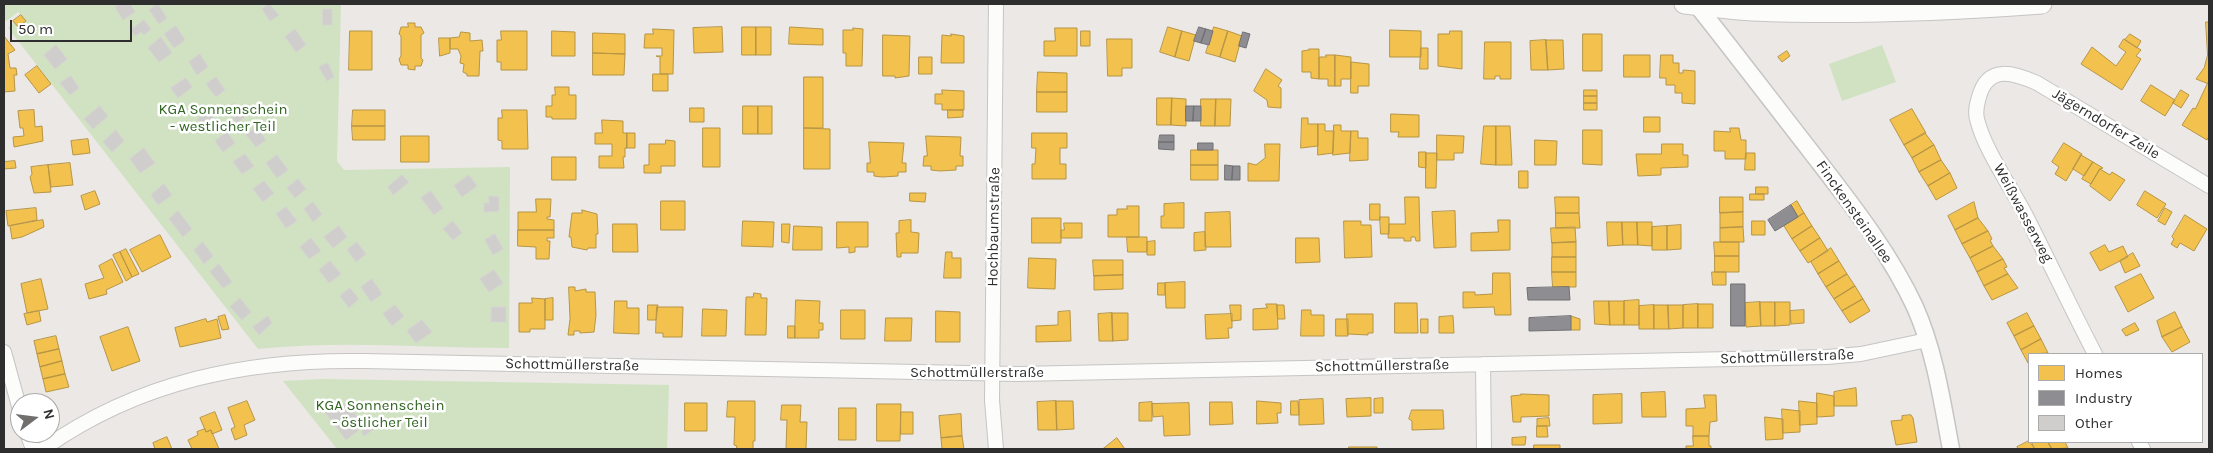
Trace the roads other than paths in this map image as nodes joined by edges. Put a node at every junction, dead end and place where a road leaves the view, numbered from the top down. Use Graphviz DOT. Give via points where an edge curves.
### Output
graph roads {
  1 [pos="996,4"];
  2 [pos="1692,4"];
  3 [pos="2042,4"];
  4 [pos="1998,74"];
  5 [pos="2209,186"];
  6 [pos="1927,340"];
  7 [pos="4,352"];
  8 [pos="2094,353"];
  9 [pos="1483,364"];
  10 [pos="993,374"];
  11 [pos="15,393"];
  12 [pos="43,449"];
  13 [pos="996,449"];
  14 [pos="1484,449"];
  15 [pos="1951,449"];
  1 -- 10 [label="street, Hochbaumstraße"];
  2 -- 3 [label="main road" via="1751,11 1911,11"];
  2 -- 6 [label="street, Finckensteinallee" via="1861,218 1915,307"];
  4 -- 5 [label="street, Jägerndorfer Zeile" via="2015,73 2037,83"];
  4 -- 8 [label="street, Weißwasserweg" via="1982,85 1976,107 1977,119"];
  6 -- 9 [label="street, Schottmüllerstraße" via="1861,354 1827,357"];
  6 -- 15 [label="street, Finckensteinallee"];
  7 -- 11 [label="street"];
  9 -- 10 [label="street, Schottmüllerstraße"];
  9 -- 14 [label="street"];
  10 -- 12 [label="street, Schottmüllerstraße" via="295,362 237,369 161,389 98,416"];
  10 -- 13 [label="street, Hochbaumstraße"];
}
